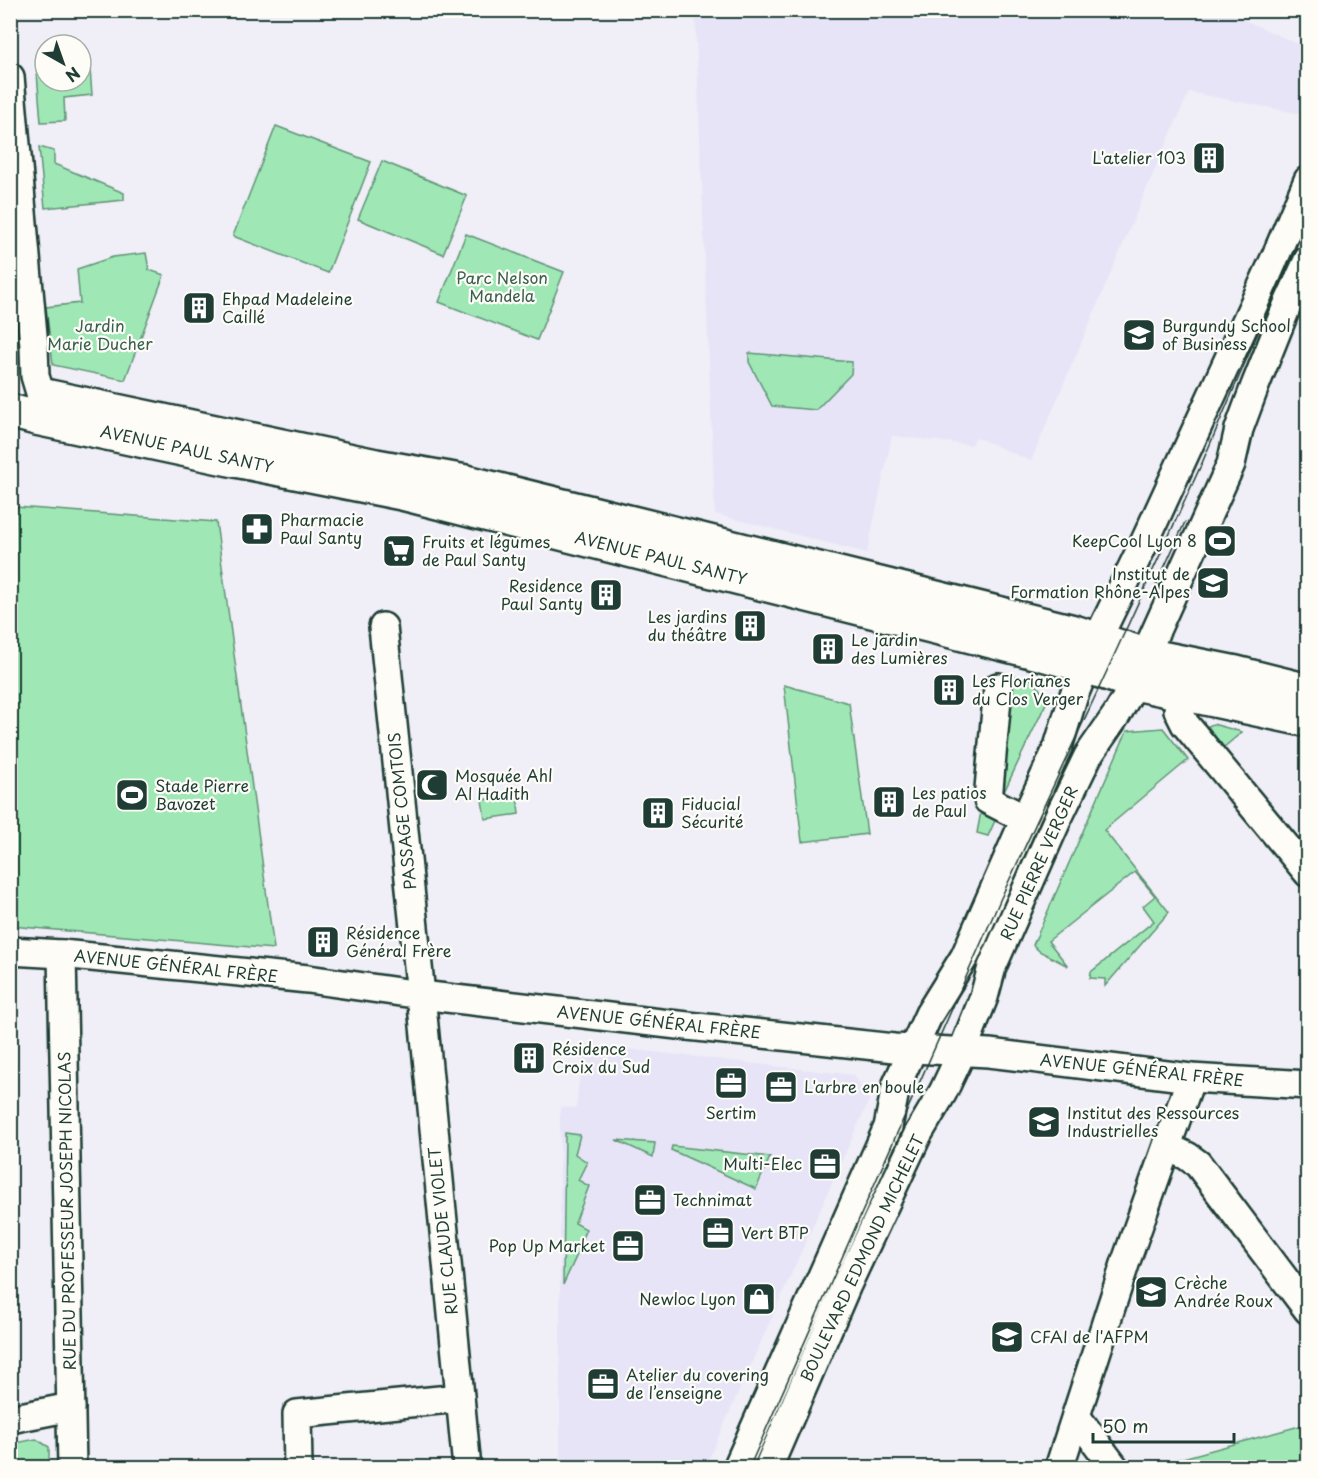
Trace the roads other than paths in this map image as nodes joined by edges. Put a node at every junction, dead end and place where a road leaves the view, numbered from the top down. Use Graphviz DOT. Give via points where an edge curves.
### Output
graph roads {
  1 [pos="10,77"];
  2 [pos="1308,180"];
  3 [pos="1308,260"];
  4 [pos="24,404"];
  5 [pos="383,627"];
  6 [pos="1092,653"];
  7 [pos="1140,669"];
  8 [pos="1186,679"];
  9 [pos="998,687"];
  10 [pos="1308,691"];
  11 [pos="1308,720"];
  12 [pos="1025,819"];
  13 [pos="1308,873"];
  14 [pos="10,951"];
  15 [pos="62,954"];
  16 [pos="421,995"];
  17 [pos="914,1048"];
  18 [pos="962,1052"];
  19 [pos="1191,1078"];
  20 [pos="1308,1085"];
  21 [pos="1167,1147"];
  22 [pos="1308,1310"];
  23 [pos="460,1398"];
  24 [pos="70,1407"];
  25 [pos="1076,1416"];
  26 [pos="10,1419"];
  27 [pos="72,1467"];
  28 [pos="298,1467"];
  29 [pos="466,1467"];
  30 [pos="737,1467"];
  31 [pos="768,1467"];
  32 [pos="1059,1467"];
  33 [pos="1115,1467"];
  1 -- 4 [label="street" via="34,346 34,376"];
  2 -- 6 [label="street, RUE PIERRE VERGER"];
  3 -- 7 [label="street, RUE PIERRE VERGER" via="1255,386 1231,464"];
  4 -- 6 [label="main road, AVENUE PAUL SANTY" via="466,482 914,607 1074,632"];
  5 -- 16 [label="street, PASSAGE COMTOIS"];
  6 -- 7 [label="main road, AVENUE PAUL SANTY"];
  6 -- 12 [label="street, RUE PIERRE VERGER" via="1058,747"];
  7 -- 8 [label="main road, AVENUE PAUL SANTY"];
  7 -- 18 [label="street, RUE PIERRE VERGER" via="1117,714 1088,756 1058,818 992,966"];
  8 -- 10 [label="main road, AVENUE PAUL SANTY" via="1236,673"];
  8 -- 11 [label="main road, AVENUE PAUL SANTY"];
  8 -- 13 [label="street" via="1178,710 1185,724"];
  9 -- 12 [label="street, RUE PIERRE VERGER" via="988,800"];
  12 -- 17 [label="street, RUE PIERRE VERGER" via="964,956 929,1014"];
  14 -- 15 [label="street, AVENUE GÉNÉRAL FRÈRE"];
  15 -- 16 [label="street, AVENUE GÉNÉRAL FRÈRE" via="308,979"];
  15 -- 24 [label="street, RUE DU PROFESSEUR JOSEPH NICOLAS"];
  16 -- 17 [label="street, AVENUE GÉNÉRAL FRÈRE"];
  16 -- 23 [label="street, RUE CLAUDE VIOLET"];
  17 -- 18 [label="street, AVENUE GÉNÉRAL FRÈRE"];
  17 -- 30 [label="street, BOULEVARD EDMOND MICHELET" via="896,1086 888,1127"];
  18 -- 19 [label="street, AVENUE GÉNÉRAL FRÈRE"];
  18 -- 31 [label="street, BOULEVARD EDMOND MICHELET" via="918,1134"];
  19 -- 20 [label="street, AVENUE GÉNÉRAL FRÈRE"];
  19 -- 21 [label="street"];
  21 -- 22 [label="street" via="1198,1164"];
  21 -- 25 [label="street"];
  23 -- 28 [label="street" via="297,1414"];
  23 -- 29 [label="street, RUE CLAUDE VIOLET"];
  24 -- 26 [label="street"];
  24 -- 27 [label="street, RUE DU PROFESSEUR JOSEPH NICOLAS"];
  25 -- 32 [label="street"];
  25 -- 33 [label="street"];
}
